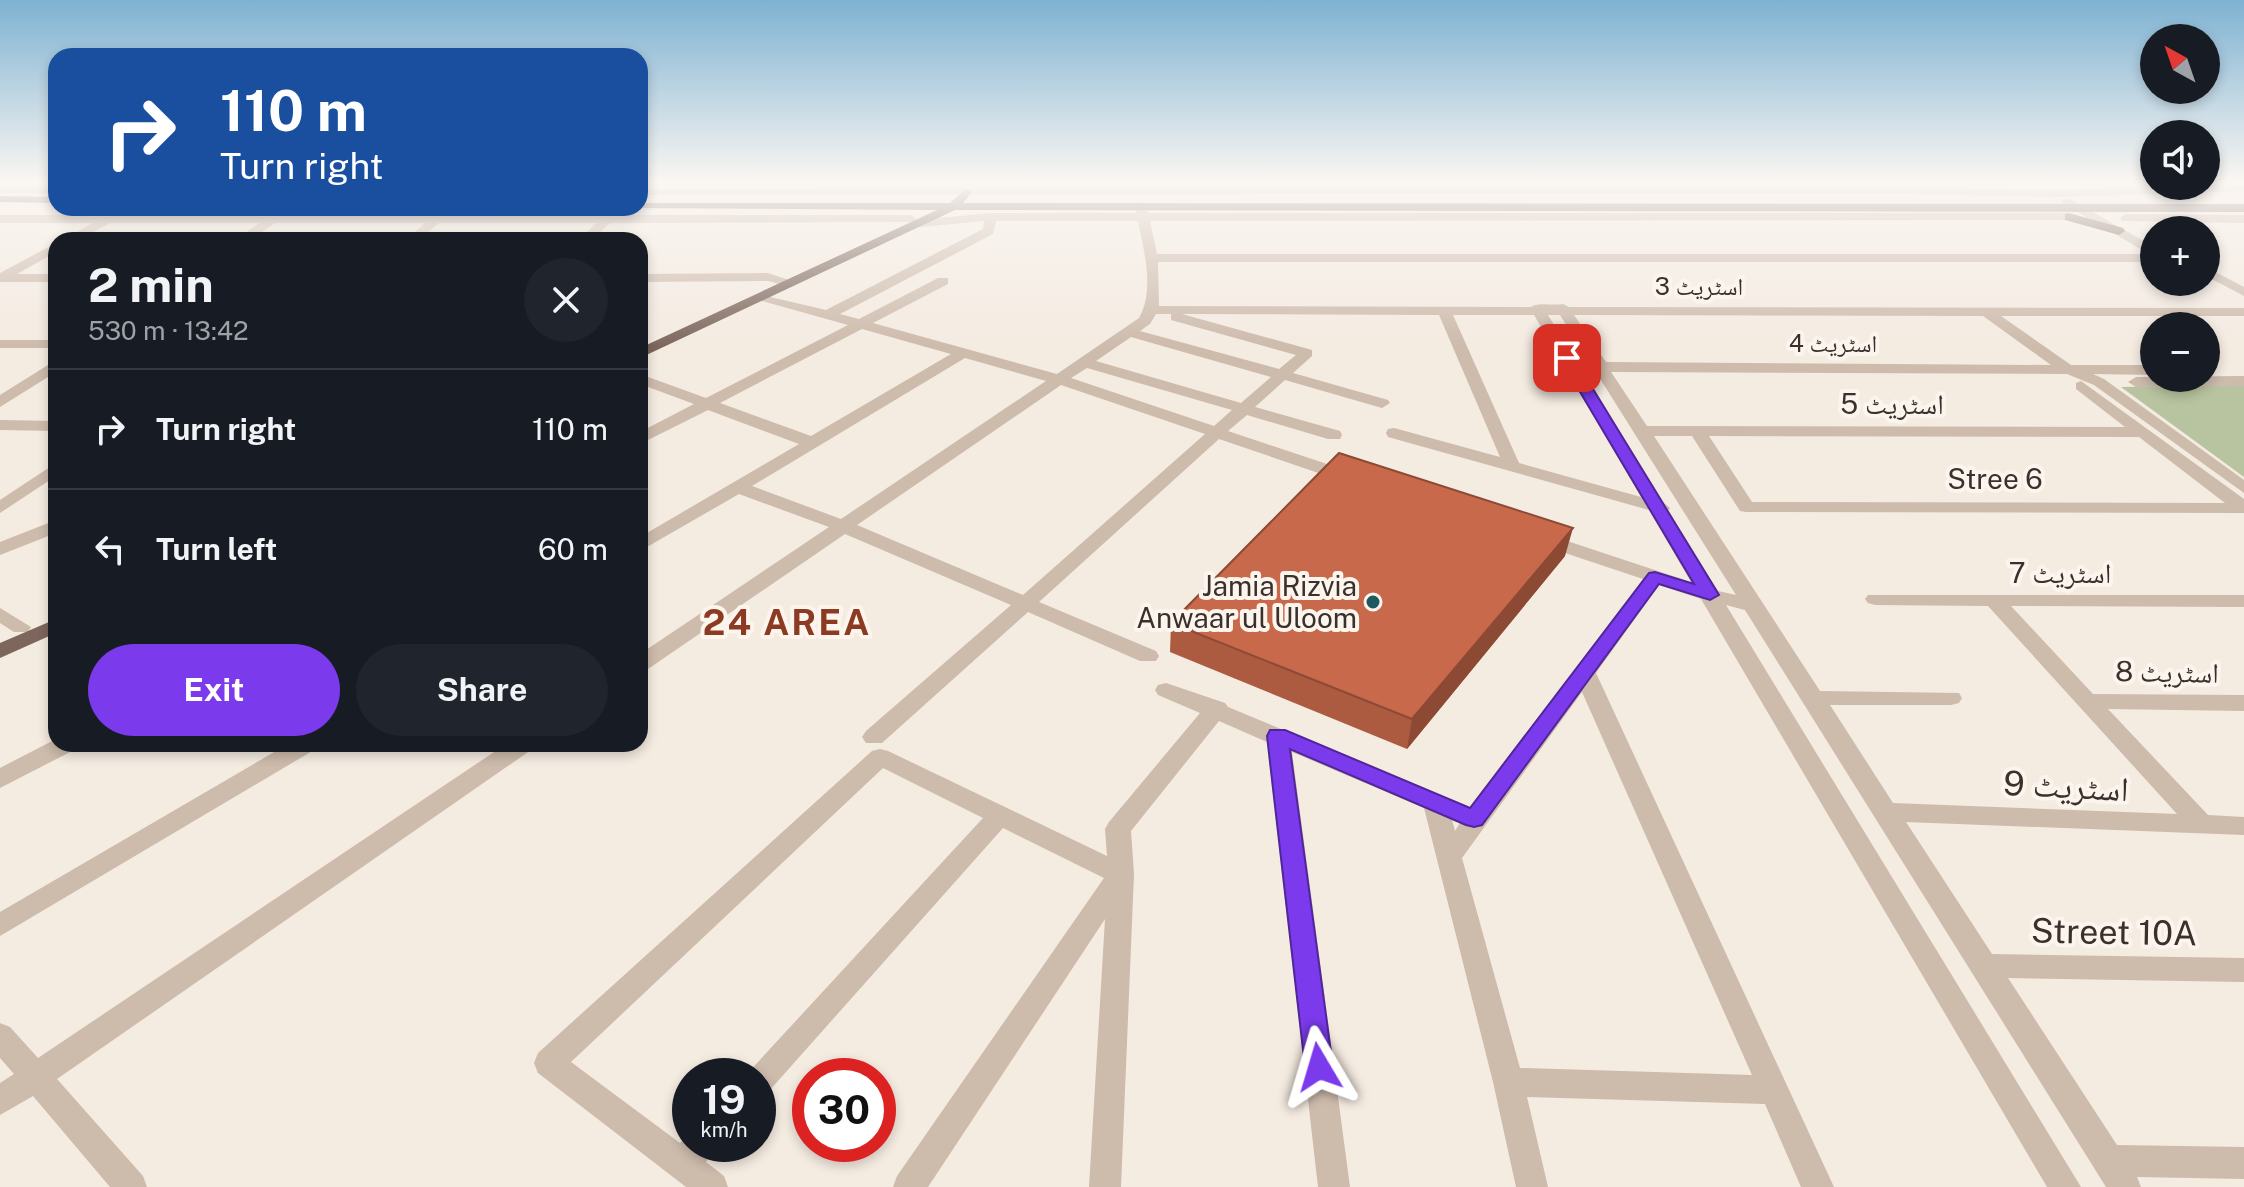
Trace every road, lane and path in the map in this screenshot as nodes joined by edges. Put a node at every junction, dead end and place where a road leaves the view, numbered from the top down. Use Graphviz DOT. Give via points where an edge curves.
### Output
graph roads {
  1 [pos="885,235"];
  2 [pos="962,235"];
  3 [pos="981,235"];
  4 [pos="1147,235"];
  5 [pos="974,239"];
  6 [pos="48,251"];
  7 [pos="2140,255"];
  8 [pos="1151,258"];
  9 [pos="0,278"];
  10 [pos="48,278"];
  11 [pos="648,278"];
  12 [pos="2220,279"];
  13 [pos="943,281"];
  14 [pos="785,282"];
  15 [pos="2220,290"];
  16 [pos="2244,292"];
  17 [pos="763,297"];
  18 [pos="2244,304"];
  19 [pos="1537,308"];
  20 [pos="1563,308"];
  21 [pos="1444,309"];
  22 [pos="1153,310"];
  23 [pos="1985,311"];
  24 [pos="2244,312"];
  25 [pos="827,315"];
  26 [pos="861,324"];
  27 [pos="1129,332"];
  28 [pos="648,341"];
  29 [pos="0,344"];
  30 [pos="48,344"];
  31 [pos="648,350"];
  32 [pos="965,352"];
  33 [pos="1084,362"];
  34 [pos="1600,367"];
  35 [pos="48,370"];
  36 [pos="2220,370"];
  37 [pos="2140,371"];
  38 [pos="2244,371"];
  39 [pos="2070,375"];
  40 [pos="1280,377"];
  41 [pos="1057,379"];
  42 [pos="2244,381"];
  43 [pos="648,382"];
  44 [pos="2099,382"];
  45 [pos="0,402"];
  46 [pos="1382,403"];
  47 [pos="707,404"];
  48 [pos="1243,409"];
  49 [pos="0,425"];
  50 [pos="48,426"];
  51 [pos="1641,431"];
  52 [pos="1697,431"];
  53 [pos="1216,432"];
  54 [pos="2143,432"];
  55 [pos="1394,433"];
  56 [pos="648,435"];
  57 [pos="1334,435"];
  58 [pos="813,443"];
  59 [pos="1512,466"];
  60 [pos="48,474"];
  61 [pos="1363,481"];
  62 [pos="738,487"];
  63 [pos="2244,488"];
  64 [pos="1656,506"];
  65 [pos="0,508"];
  66 [pos="2244,508"];
  67 [pos="1696,517"];
  68 [pos="843,526"];
  69 [pos="48,529"];
  70 [pos="1527,534"];
  71 [pos="648,538"];
  72 [pos="0,549"];
  73 [pos="1655,577"];
  74 [pos="1710,595"];
  75 [pos="1875,599"];
  76 [pos="1994,600"];
  77 [pos="2244,601"];
  78 [pos="1029,604"];
  79 [pos="1754,606"];
  80 [pos="0,614"];
  81 [pos="48,615"];
  82 [pos="21,627"];
  83 [pos="48,629"];
  84 [pos="0,637"];
  85 [pos="0,651"];
  86 [pos="1148,656"];
  87 [pos="648,659"];
  88 [pos="1585,674"];
  89 [pos="1166,690"];
  90 [pos="1812,698"];
  91 [pos="1951,698"];
  92 [pos="2089,701"];
  93 [pos="2244,703"];
  94 [pos="1217,708"];
  95 [pos="1278,736"];
  96 [pos="874,737"];
  97 [pos="51,752"];
  98 [pos="292,752"];
  99 [pos="511,752"];
  100 [pos="0,779"];
  101 [pos="1435,803"];
  102 [pos="1885,812"];
  103 [pos="1000,815"];
  104 [pos="1474,819"];
  105 [pos="2203,826"];
  106 [pos="2244,826"];
  107 [pos="1450,856"];
  108 [pos="1121,874"];
  109 [pos="0,925"];
  110 [pos="1984,966"];
  111 [pos="2244,970"];
  112 [pos="0,1036"];
  113 [pos="776,1061"];
  114 [pos="35,1076"];
  115 [pos="1508,1082"];
  116 [pos="1775,1090"];
  117 [pos="0,1101"];
  118 [pos="672,1141"];
  119 [pos="697,1162"];
  120 [pos="2244,1163"];
  121 [pos="2117,1174"];
  122 [pos="131,1187"];
  123 [pos="712,1187"];
  124 [pos="909,1187"];
  125 [pos="1105,1187"];
  126 [pos="1334,1187"];
  127 [pos="1532,1187"];
  128 [pos="1818,1187"];
  129 [pos="2065,1187"];
  1 -- 14 [label="main road"];
  2 -- 5 [label="street"];
  3 -- 5 [label="street"];
  4 -- 8 [label="street"];
  5 -- 25 [label="street"];
  6 -- 9 [label="street"];
  7 -- 8 [label="street"];
  8 -- 22 [label="street"];
  9 -- 10 [label="street"];
  11 -- 14 [label="street"];
  12 -- 16 [label="street"];
  13 -- 26 [label="street"];
  14 -- 17 [label="main road"];
  14 -- 28 [label="main road"];
  15 -- 18 [label="street"];
  17 -- 25 [label="street"];
  17 -- 31 [label="main road"];
  19 -- 20 [label="street, اسٹریٹ 3"];
  19 -- 21 [label="street, اسٹریٹ 3"];
  19 -- 64 [label="street"];
  20 -- 23 [label="street, اسٹریٹ 3"];
  20 -- 34 [label="street"];
  21 -- 22 [label="street, اسٹریٹ 3"];
  21 -- 59 [label="street"];
  22 -- 27 [label="street"];
  22 -- 40 [label="street" via="1307,353"];
  23 -- 24 [label="street, اسٹریٹ 3"];
  23 -- 39 [label="street"];
  25 -- 26 [label="street"];
  26 -- 32 [label="street"];
  26 -- 47 [label="street"];
  27 -- 33 [label="street"];
  27 -- 40 [label="street"];
  29 -- 30 [label="street"];
  32 -- 41 [label="street"];
  32 -- 58 [label="street"];
  33 -- 41 [label="street"];
  33 -- 48 [label="street"];
  34 -- 39 [label="street, اسٹریٹ 4"];
  34 -- 51 [label="street"];
  35 -- 45 [label="street"];
  36 -- 38 [label="street"];
  37 -- 39 [label="street, اسٹریٹ 4"];
  39 -- 44 [label="street"];
  39 -- 54 [label="street"];
  40 -- 46 [label="street"];
  40 -- 48 [label="street"];
  41 -- 53 [label="street"];
  41 -- 68 [label="street"];
  42 -- 44 [label="street"];
  43 -- 47 [label="street"];
  44 -- 63 [label="street"];
  47 -- 56 [label="street"];
  47 -- 58 [label="street"];
  48 -- 53 [label="street"];
  48 -- 57 [label="street"];
  49 -- 50 [label="street"];
  51 -- 52 [label="street, اسٹریٹ 5"];
  51 -- 67 [label="street"];
  52 -- 54 [label="street, اسٹریٹ 5"];
  52 -- 66 [label="street, Stree 6" via="1746,507"];
  53 -- 61 [label="street"];
  53 -- 78 [label="street"];
  54 -- 66 [label="street"];
  55 -- 59 [label="street"];
  58 -- 62 [label="street"];
  59 -- 64 [label="street"];
  60 -- 65 [label="street"];
  62 -- 68 [label="street"];
  62 -- 71 [label="street"];
  64 -- 67 [label="street"];
  64 -- 74 [label="street"];
  67 -- 79 [label="street"];
  68 -- 78 [label="street"];
  68 -- 87 [label="street"];
  69 -- 72 [label="street"];
  70 -- 73 [label="street"];
  73 -- 74 [label="street"];
  73 -- 88 [label="street"];
  74 -- 79 [label="street"];
  74 -- 129 [label="street"];
  75 -- 76 [label="street, اسٹریٹ 7"];
  76 -- 77 [label="street, اسٹریٹ 7"];
  76 -- 92 [label="street"];
  78 -- 86 [label="street"];
  78 -- 96 [label="street"];
  79 -- 90 [label="street"];
  80 -- 82 [label="street"];
  81 -- 82 [label="main road"];
  82 -- 84 [label="main road"];
  83 -- 85 [label="main road"];
  88 -- 104 [label="street"];
  88 -- 116 [label="street"];
  89 -- 94 [label="street"];
  90 -- 91 [label="street"];
  90 -- 102 [label="street"];
  92 -- 93 [label="street, اسٹریٹ 8"];
  92 -- 105 [label="street"];
  94 -- 95 [label="street"];
  94 -- 108 [label="street" via="1118,829"];
  95 -- 101 [label="street"];
  95 -- 126 [label="street"];
  97 -- 100 [label="street"];
  98 -- 109 [label="street"];
  99 -- 114 [label="street"];
  101 -- 104 [label="street"];
  101 -- 107 [label="street"];
  102 -- 105 [label="street, اسٹریٹ 9"];
  102 -- 110 [label="street"];
  103 -- 108 [label="street"];
  103 -- 113 [label="street"];
  103 -- 118 [label="street" via="880,757 549,1063"];
  104 -- 107 [label="street"];
  105 -- 106 [label="street, اسٹریٹ 9"];
  107 -- 115 [label="street"];
  108 -- 124 [label="street"];
  108 -- 125 [label="street"];
  110 -- 111 [label="street, Street 10A"];
  110 -- 121 [label="street"];
  112 -- 114 [label="street"];
  114 -- 117 [label="street"];
  114 -- 122 [label="street"];
  115 -- 116 [label="street"];
  115 -- 127 [label="street"];
  116 -- 128 [label="street"];
  119 -- 123 [label="street"];
  120 -- 121 [label="street"];
}
